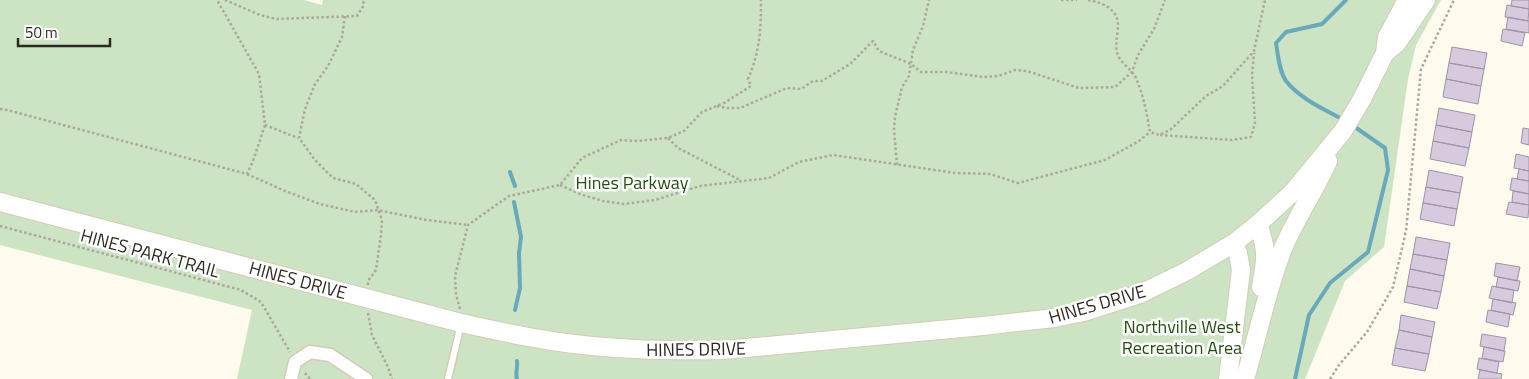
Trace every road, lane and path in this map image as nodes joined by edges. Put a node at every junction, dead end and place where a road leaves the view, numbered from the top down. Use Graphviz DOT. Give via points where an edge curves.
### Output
graph roads {
  1 [pos="217,0"];
  2 [pos="225,0"];
  3 [pos="363,0"];
  4 [pos="761,0"];
  5 [pos="930,0"];
  6 [pos="1061,0"];
  7 [pos="1071,0"];
  8 [pos="1077,0"];
  9 [pos="1088,0"];
  10 [pos="1165,0"];
  11 [pos="1265,0"];
  12 [pos="1407,0"];
  13 [pos="1426,0"];
  14 [pos="1454,0"];
  15 [pos="345,16"];
  16 [pos="1254,51"];
  17 [pos="1385,53"];
  18 [pos="911,64"];
  19 [pos="1132,72"];
  20 [pos="717,106"];
  21 [pos="0,110"];
  22 [pos="264,125"];
  23 [pos="1150,132"];
  24 [pos="1342,133"];
  25 [pos="1158,135"];
  26 [pos="299,138"];
  27 [pos="668,138"];
  28 [pos="897,165"];
  29 [pos="247,174"];
  30 [pos="742,180"];
  31 [pos="560,184"];
  32 [pos="0,202"];
  33 [pos="378,210"];
  34 [pos="1258,224"];
  35 [pos="468,225"];
  36 [pos="0,226"];
  37 [pos="1234,243"];
  38 [pos="365,298"];
  39 [pos="461,323"];
  40 [pos="295,362"];
  41 [pos="291,379"];
  42 [pos="310,379"];
  43 [pos="366,379"];
  44 [pos="392,379"];
  45 [pos="448,379"];
  46 [pos="1228,379"];
  47 [pos="1245,379"];
  48 [pos="1330,379"];
  1 -- 22 [label="path" via="258,74"];
  2 -- 15 [label="path" via="276,19"];
  3 -- 15 [label="path" via="364,5 357,16"];
  4 -- 20 [label="path" via="756,60 748,79 751,86"];
  5 -- 18 [label="path"];
  6 -- 7 [label="path"];
  7 -- 8 [label="path"];
  9 -- 19 [label="path" via="1098,2 1116,15 1116,52"];
  10 -- 19 [label="path"];
  11 -- 16 [label="path"];
  12 -- 17 [label="street" via="1387,37"];
  13 -- 17 [label="street" via="1397,43"];
  14 -- 48 [label="path" via="1421,69 1406,231 1393,287 1366,332"];
  15 -- 26 [label="path" via="342,37 315,84 305,109"];
  16 -- 25 [label="path" via="1223,86 1206,96 1170,130"];
  16 -- 25 [label="path" via="1255,123 1251,137 1232,140"];
  17 -- 24 [label="street"];
  18 -- 19 [label="path" via="921,72 984,76 1027,71 1078,88 1115,87"];
  18 -- 20 [label="path" via="879,50 873,41 850,64 822,81 813,81 801,88 787,88 740,108"];
  18 -- 28 [label="path" via="895,117"];
  19 -- 23 [label="path" via="1147,112"];
  20 -- 27 [label="path" via="702,112 684,131"];
  21 -- 29 [label="path"];
  22 -- 26 [label="path"];
  22 -- 29 [label="path"];
  23 -- 25 [label="path"];
  23 -- 28 [label="path" via="1105,160 1018,183 990,174"];
  24 -- 34 [label="street, HINES DRIVE" via="1293,192"];
  24 -- 47 [label="street" via="1284,248"];
  26 -- 33 [label="path" via="333,178 356,184 375,200"];
  27 -- 30 [label="path" via="678,148"];
  27 -- 31 [label="path" via="621,140 582,158"];
  28 -- 30 [label="path" via="833,155 799,162 769,178"];
  29 -- 33 [label="path" via="320,204 354,212"];
  30 -- 31 [label="path" via="624,204 580,194"];
  31 -- 35 [label="path" via="509,196"];
  32 -- 38 [label="street, HINES DRIVE"];
  33 -- 35 [label="path"];
  33 -- 38 [label="path" via="382,220 376,270 368,281"];
  34 -- 37 [label="street, HINES DRIVE"];
  34 -- 47 [label="street" via="1266,259"];
  35 -- 39 [label="path" via="455,276"];
  36 -- 40 [label="path, HINES PARK TRAIL" via="242,290 261,302"];
  37 -- 39 [label="street, HINES DRIVE" via="1140,294 1084,312 1031,322 758,348 678,351 573,344"];
  37 -- 46 [label="street" via="1241,270"];
  38 -- 39 [label="street, HINES DRIVE"];
  38 -- 44 [label="path" via="372,335"];
  39 -- 45 [label="lane"];
  40 -- 41 [label="street"];
  40 -- 42 [label="path, HINES PARK TRAIL"];
  40 -- 43 [label="street" via="310,352 330,355"];
}
